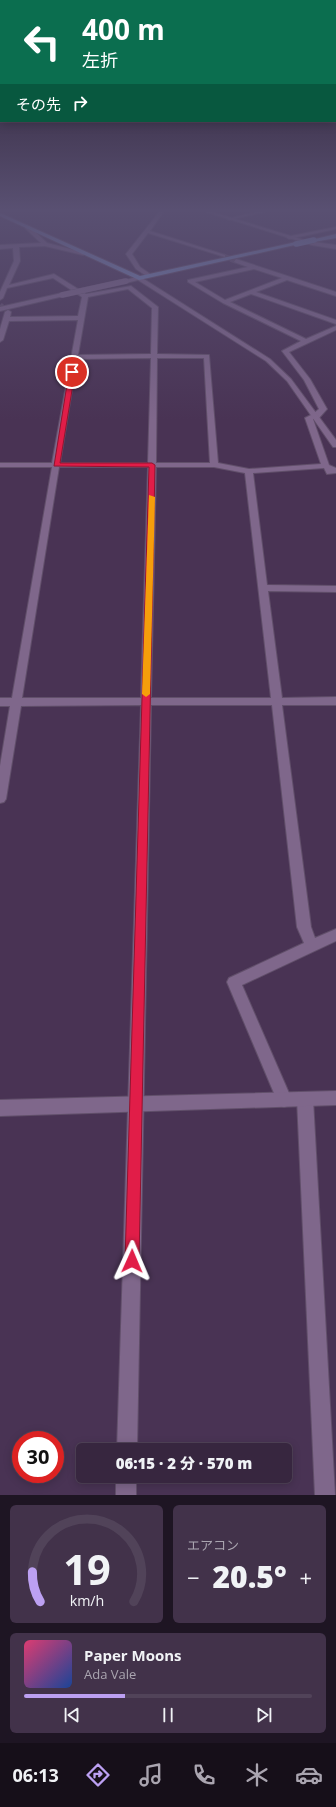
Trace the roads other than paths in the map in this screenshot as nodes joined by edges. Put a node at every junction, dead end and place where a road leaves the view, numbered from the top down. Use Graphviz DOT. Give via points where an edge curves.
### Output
graph roads {
  1 [pos="9,281"];
  2 [pos="33,281"];
  3 [pos="61,281"];
  4 [pos="127,281"];
  5 [pos="143,281"];
  6 [pos="191,281"];
  7 [pos="280,281"];
  8 [pos="296,281"];
  9 [pos="6,287"];
  10 [pos="251,292"];
  11 [pos="334,292"];
  12 [pos="85,296"];
  13 [pos="0,298"];
  14 [pos="225,302"];
  15 [pos="0,309"];
  16 [pos="8,312"];
  17 [pos="80,318"];
  18 [pos="6,319"];
  19 [pos="336,322"];
  20 [pos="336,328"];
  21 [pos="0,340"];
  22 [pos="305,341"];
  23 [pos="154,356"];
  24 [pos="74,357"];
  25 [pos="316,416"];
  26 [pos="336,445"];
  27 [pos="0,465"];
  28 [pos="57,465"];
  29 [pos="152,465"];
  30 [pos="214,465"];
  31 [pos="326,466"];
  32 [pos="249,471"];
  33 [pos="336,471"];
  34 [pos="336,479"];
  35 [pos="264,588"];
  36 [pos="336,589"];
  37 [pos="336,701"];
  38 [pos="0,702"];
  39 [pos="16,702"];
  40 [pos="146,702"];
  41 [pos="276,702"];
  42 [pos="0,799"];
  43 [pos="336,935"];
  44 [pos="312,946"];
  45 [pos="336,1098"];
  46 [pos="305,1099"];
  47 [pos="284,1100"];
  48 [pos="136,1104"];
  49 [pos="0,1108"];
  50 [pos="127,1443"];
  51 [pos="126,1483"];
  52 [pos="126,1495"];
  53 [pos="325,1495"];
  1 -- 9 [label="street"];
  2 -- 9 [label="street"];
  3 -- 12 [label="street"];
  4 -- 15 [label="street, bridge"];
  5 -- 25 [label="street" via="268,360 289,380"];
  6 -- 14 [label="street"];
  7 -- 10 [label="street"];
  8 -- 11 [label="street"];
  9 -- 13 [label="street"];
  10 -- 14 [label="street"];
  10 -- 19 [label="street"];
  12 -- 17 [label="street"];
  12 -- 23 [label="street" via="129,288 155,307"];
  14 -- 22 [label="street"];
  16 -- 18 [label="street"];
  17 -- 18 [label="street"];
  17 -- 24 [label="street"];
  18 -- 21 [label="street"];
  20 -- 22 [label="street"];
  22 -- 25 [label="street" via="285,350 315,391 323,409"];
  23 -- 24 [label="street"];
  23 -- 29 [label="street"];
  23 -- 30 [label="street" via="207,356"];
  24 -- 28 [label="street"];
  25 -- 26 [label="street"];
  25 -- 31 [label="street" via="309,418"];
  27 -- 28 [label="street"];
  28 -- 29 [label="street"];
  28 -- 39 [label="street"];
  29 -- 30 [label="street"];
  29 -- 40 [label="street"];
  30 -- 32 [label="street"];
  31 -- 32 [label="street"];
  31 -- 33 [label="street"];
  31 -- 34 [label="street"];
  32 -- 35 [label="street"];
  35 -- 36 [label="street"];
  35 -- 41 [label="street"];
  37 -- 41 [label="street"];
  38 -- 39 [label="street"];
  39 -- 40 [label="street"];
  39 -- 42 [label="street"];
  40 -- 41 [label="street"];
  40 -- 48 [label="street"];
  41 -- 44 [label="street" via="304,927"];
  43 -- 44 [label="street"];
  44 -- 47 [label="street" via="234,982"];
  45 -- 46 [label="street"];
  46 -- 47 [label="street"];
  46 -- 53 [label="street"];
  47 -- 48 [label="street"];
  48 -- 49 [label="street"];
  48 -- 50 [label="street"];
  51 -- 52 [label="street"];
}
